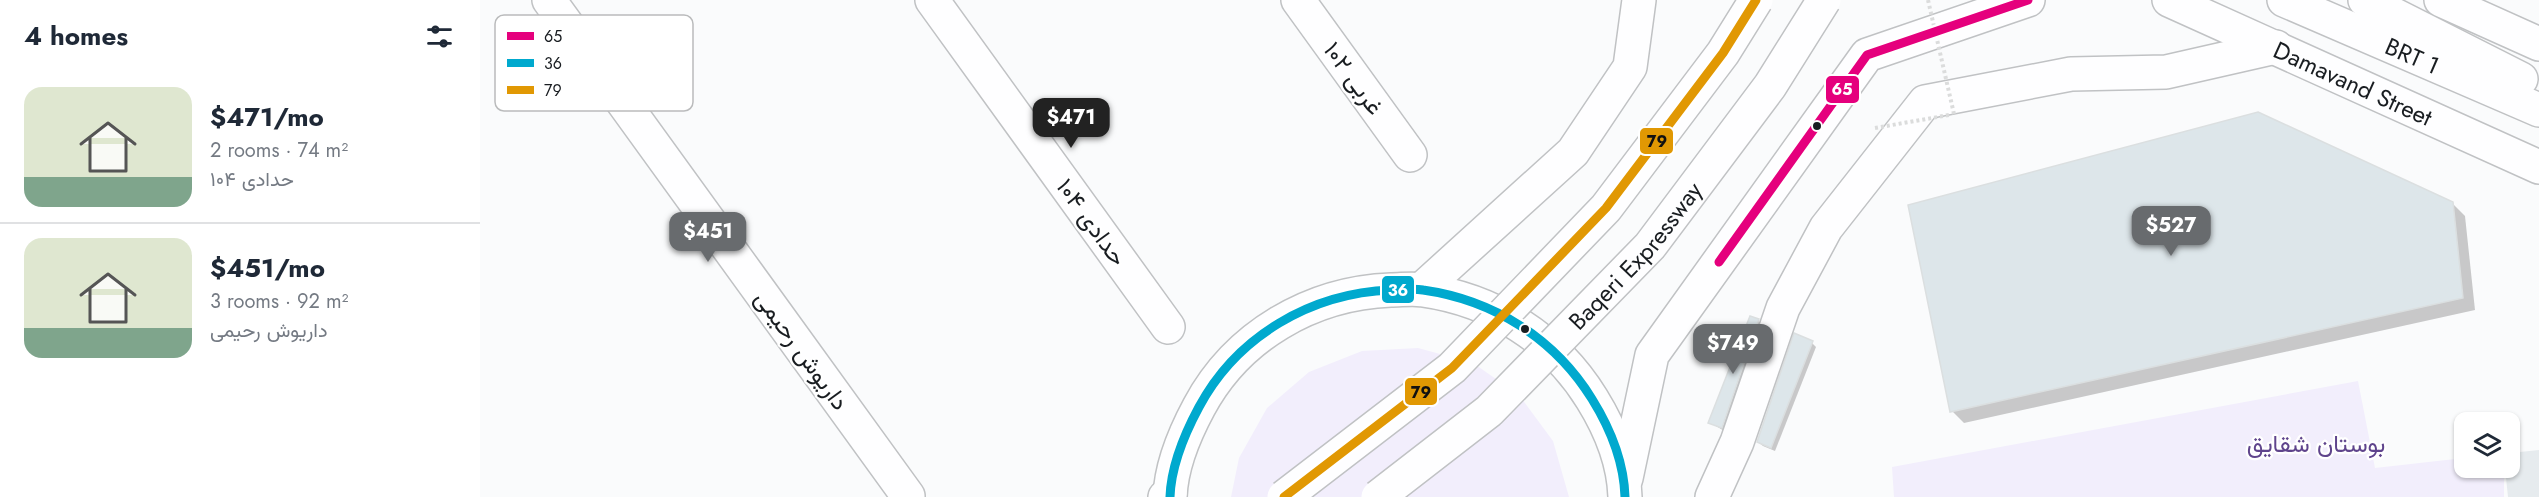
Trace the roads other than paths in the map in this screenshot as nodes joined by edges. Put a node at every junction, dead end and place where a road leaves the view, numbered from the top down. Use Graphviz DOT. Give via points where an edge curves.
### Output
graph roads {
  1 [pos="549,0"];
  2 [pos="932,0"];
  3 [pos="1298,0"];
  4 [pos="1639,0"];
  5 [pos="1756,0"];
  6 [pos="1824,0"];
  7 [pos="2028,0"];
  8 [pos="2169,0"];
  9 [pos="2284,0"];
  10 [pos="2365,0"];
  11 [pos="2441,0"];
  12 [pos="560,15"];
  13 [pos="2539,44"];
  14 [pos="2276,47"];
  15 [pos="2539,87"];
  16 [pos="2539,110"];
  17 [pos="630,111"];
  18 [pos="1410,155"];
  19 [pos="2539,167"];
  20 [pos="1422,289"];
  21 [pos="1168,327"];
  22 [pos="1625,490"];
  23 [pos="908,495"];
  24 [pos="1168,496"];
  25 [pos="1284,497"];
  26 [pos="1378,497"];
  27 [pos="1712,497"];
  1 -- 12 [label="main road, داریوش رحیمی"];
  2 -- 21 [label="main road, حدادی ۱۰۴"];
  3 -- 18 [label="main road, ۱۰۲ غربی"];
  4 -- 20 [label="main road" via="1630,67 1574,152"];
  5 -- 25 [label="main road, bridge" via="1723,53 1606,208 1452,368"];
  6 -- 26 [label="main road, Baqeri Expressway, bridge" via="1770,86 1650,246 1489,411"];
  7 -- 22 [label="main road" via="1867,55 1652,355"];
  8 -- 14 [label="main road, Damavand Street"];
  9 -- 16 [label="main road, BRT 1"];
  10 -- 15 [label="main road, BRT 1"];
  11 -- 13 [label="main road"];
  14 -- 19 [label="main road, Damavand Street"];
  14 -- 27 [label="main road" via="2166,72 2071,74 1925,102 1826,228 1783,308 1737,442"];
  17 -- 23 [label="main road, داریوش رحیمی"];
  20 -- 22 [label="main road" via="1480,304 1533,332 1576,373 1608,425"];
  20 -- 24 [label="main road" via="1362,291 1305,308 1253,339 1212,383 1184,435"];
}
